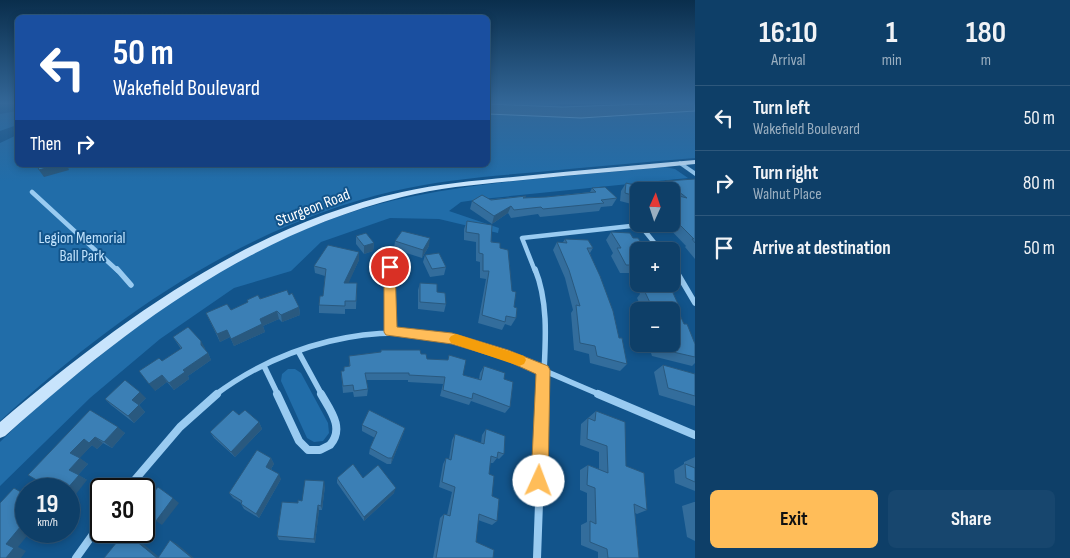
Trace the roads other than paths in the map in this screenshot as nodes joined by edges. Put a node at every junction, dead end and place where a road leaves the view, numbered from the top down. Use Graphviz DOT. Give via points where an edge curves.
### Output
graph roads {
  1 [pos="695,162"];
  2 [pos="680,163"];
  3 [pos="695,174"];
  4 [pos="32,192"];
  5 [pos="654,242"];
  6 [pos="390,267"];
  7 [pos="680,276"];
  8 [pos="131,285"];
  9 [pos="695,303"];
  10 [pos="390,332"];
  11 [pos="298,351"];
  12 [pos="264,366"];
  13 [pos="543,370"];
  14 [pos="0,431"];
  15 [pos="695,435"];
  16 [pos="136,478"];
  17 [pos="90,538"];
  18 [pos="76,558"];
  19 [pos="537,558"];
  1 -- 2 [label="main road, Sturgeon Road"];
  2 -- 3 [label="street"];
  2 -- 14 [label="main road, Sturgeon Road" via="452,185 372,202 303,226 229,261 140,318 52,385"];
  4 -- 8 [label="street"];
  5 -- 13 [label="street" via="640,225 522,238 538,277 546,322"];
  6 -- 10 [label="street"];
  7 -- 9 [label="street"];
  10 -- 11 [label="street" via="348,336"];
  10 -- 13 [label="street" via="452,338 508,355"];
  11 -- 12 [label="street"];
  11 -- 12 [label="street" via="337,424 333,443 322,450 308,450 299,440"];
  12 -- 16 [label="street" via="242,376 215,396 163,443"];
  13 -- 15 [label="street"];
  13 -- 19 [label="street"];
  17 -- 18 [label="street"];
}
